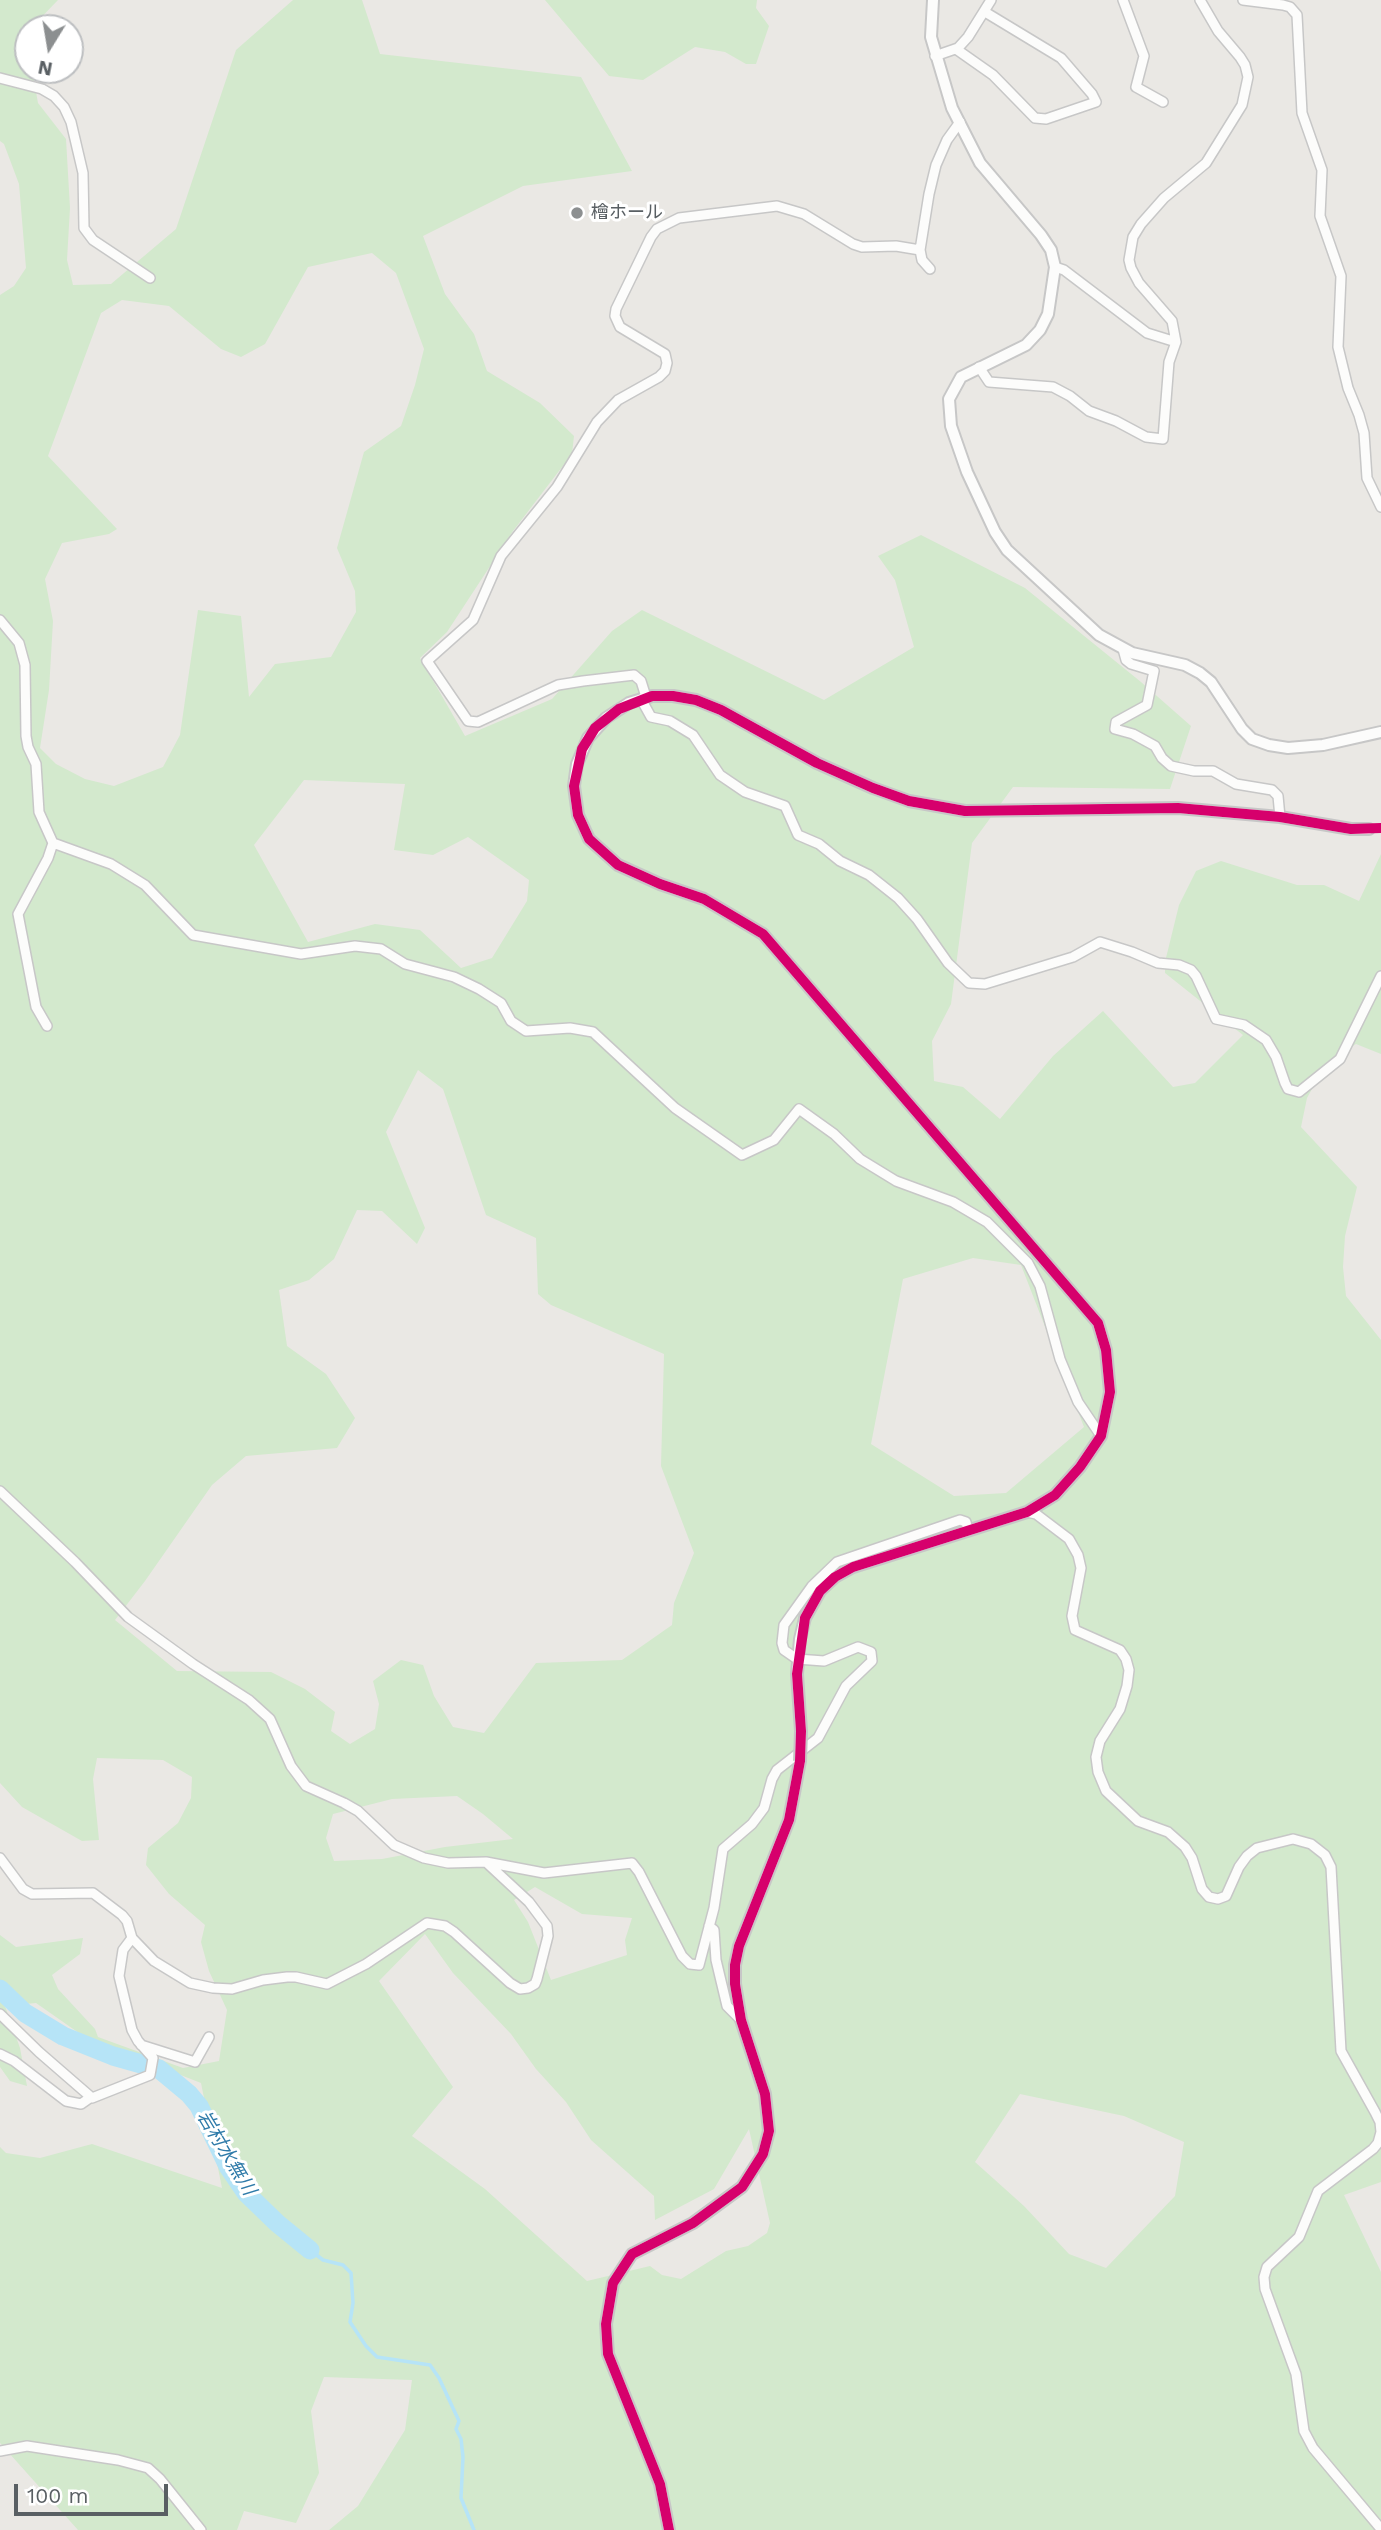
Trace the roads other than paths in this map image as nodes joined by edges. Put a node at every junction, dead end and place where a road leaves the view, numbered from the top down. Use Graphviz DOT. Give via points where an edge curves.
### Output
graph roads {
  1 [pos="933,0"];
  2 [pos="991,0"];
  3 [pos="1123,0"];
  4 [pos="1200,0"];
  5 [pos="1243,0"];
  6 [pos="985,12"];
  7 [pos="957,49"];
  8 [pos="935,56"];
  9 [pos="0,78"];
  10 [pos="1163,102"];
  11 [pos="960,122"];
  12 [pos="920,250"];
  13 [pos="1055,267"];
  14 [pos="930,269"];
  15 [pos="149,278"];
  16 [pos="1176,342"];
  17 [pos="979,367"];
  18 [pos="1381,507"];
  19 [pos="0,620"];
  20 [pos="1122,649"];
  21 [pos="643,698"];
  22 [pos="1381,732"];
  23 [pos="1280,817"];
  24 [pos="1369,829"];
  25 [pos="53,843"];
  26 [pos="1381,976"];
  27 [pos="47,1026"];
  28 [pos="1101,1436"];
  29 [pos="0,1491"];
  30 [pos="1027,1512"];
  31 [pos="968,1530"];
  32 [pos="797,1659"];
  33 [pos="0,1858"];
  34 [pos="486,1862"];
  35 [pos="709,1926"];
  36 [pos="132,1938"];
  37 [pos="0,2014"];
  38 [pos="741,2020"];
  39 [pos="209,2037"];
  40 [pos="141,2045"];
  41 [pos="0,2054"];
  42 [pos="91,2097"];
  43 [pos="0,2451"];
  44 [pos="1381,2529"];
  45 [pos="201,2530"];
  46 [pos="669,2530"];
  1 -- 8 [label="street" via="930,26"];
  2 -- 6 [label="street"];
  3 -- 10 [label="street" via="1144,57 1136,87"];
  4 -- 16 [label="street" via="1245,65 1248,77 1242,105 1206,163 1164,198 1133,237 1131,268 1172,321"];
  5 -- 18 [label="street" via="1283,5 1297,15 1302,113 1322,170 1320,216 1341,276 1338,347 1364,433 1367,478"];
  6 -- 7 [label="street"];
  6 -- 7 [label="street" via="1060,58 1096,102 1046,119 1035,118 993,75"];
  7 -- 8 [label="street"];
  8 -- 11 [label="street"];
  9 -- 15 [label="street" via="41,89 64,107 83,173 84,228 93,240"];
  11 -- 12 [label="street" via="936,165"];
  11 -- 13 [label="street" via="980,163 1051,250"];
  12 -- 14 [label="street"];
  12 -- 21 [label="street" via="862,247 804,214 776,206 678,218 650,237 615,316 620,327 665,354 665,371 618,400 597,422 557,486 501,556 473,620 427,661 468,721 478,722 558,685 583,681 634,675"];
  13 -- 16 [label="street" via="1147,333"];
  13 -- 17 [label="street" via="1048,314 1040,330 1026,345"];
  16 -- 17 [label="street" via="1169,362 1163,439 1146,437 1089,411 1053,387 989,382"];
  17 -- 20 [label="street" via="956,384 948,412 985,513 1007,550 1099,635"];
  19 -- 25 [label="street" via="19,643 25,664 26,736 36,764 39,812"];
  20 -- 22 [label="street" via="1185,664 1200,673 1242,729 1252,739 1269,745 1323,745"];
  20 -- 23 [label="street" via="1131,664 1154,671 1147,705 1116,722 1115,729 1156,746 1171,766 1213,771 1236,784 1272,790 1278,796"];
  21 -- 23 [label="street" via="696,700 817,763 909,801 965,811 1178,808"];
  21 -- 26 [label="street" via="651,717 670,720 693,735 720,775 745,792 785,806 798,835 869,875 898,898 948,963 969,982 985,984 1073,957 1100,942 1158,963 1179,965 1196,976 1216,1019 1244,1025 1266,1040 1284,1083 1299,1092 1340,1059"];
  21 -- 28 [label="street" via="606,718 582,749 574,786 578,815 589,839 618,865 704,899 763,934 884,1073 1098,1324 1110,1392"];
  23 -- 24 [label="street"];
  25 -- 27 [label="street" via="18,914 36,1007"];
  25 -- 28 [label="street" via="111,864 145,885 193,935 301,954 355,946 381,949 405,964 479,989 501,1003 511,1021 526,1031 570,1028 593,1032 676,1108 742,1155 775,1140 799,1109 872,1167 987,1222 1028,1263 1040,1286 1060,1359 1078,1402"];
  28 -- 30 [label="street" via="1055,1495"];
  29 -- 34 [label="street" via="128,1618 270,1719 291,1766 306,1786 358,1811 380,1834 408,1852 448,1863"];
  30 -- 31 [label="street"];
  30 -- 44 [label="street" via="1069,1539 1078,1555 1081,1568 1072,1616 1074,1630 1120,1650 1126,1659 1129,1670 1120,1709 1100,1741 1096,1757 1106,1790 1138,1821 1168,1832 1185,1847 1209,1897 1226,1896 1239,1867 1257,1848 1293,1839 1311,1843 1331,1867 1340,2051 1376,2112 1381,2132 1373,2149 1318,2191 1299,2237 1268,2267 1264,2277 1296,2374 1304,2431"];
  31 -- 32 [label="street" via="879,1557 835,1577 820,1591 805,1618"];
  31 -- 32 [label="street" via="960,1520 837,1562 811,1586 784,1625 784,1650"];
  32 -- 35 [label="street" via="824,1661 858,1647 873,1656 870,1665 846,1686 818,1738 778,1770 764,1808 752,1824 723,1849"];
  32 -- 38 [label="street, bridge" via="800,1761 789,1820 739,1947 735,1984"];
  33 -- 36 [label="street" via="32,1894 93,1893 122,1915"];
  34 -- 35 [label="street" via="544,1873 632,1863 690,1964 699,1965"];
  34 -- 36 [label="street" via="529,1902 547,1926 535,1984 520,1989 454,1932 427,1923 327,1984 296,1977 232,1989 190,1983 154,1961"];
  35 -- 38 [label="street" via="714,1930 727,2006"];
  36 -- 40 [label="street" via="123,1950 119,1976 132,2030"];
  37 -- 42 [label="street"];
  38 -- 46 [label="street" via="765,2094 769,2131 763,2154 743,2187 693,2223 632,2254 613,2283 606,2324 608,2354 660,2484"];
  39 -- 40 [label="street" via="195,2062"];
  40 -- 42 [label="street" via="153,2058 150,2075"];
  41 -- 42 [label="street" via="66,2101 80,2104"];
  43 -- 45 [label="street" via="27,2446 148,2468"];
}
